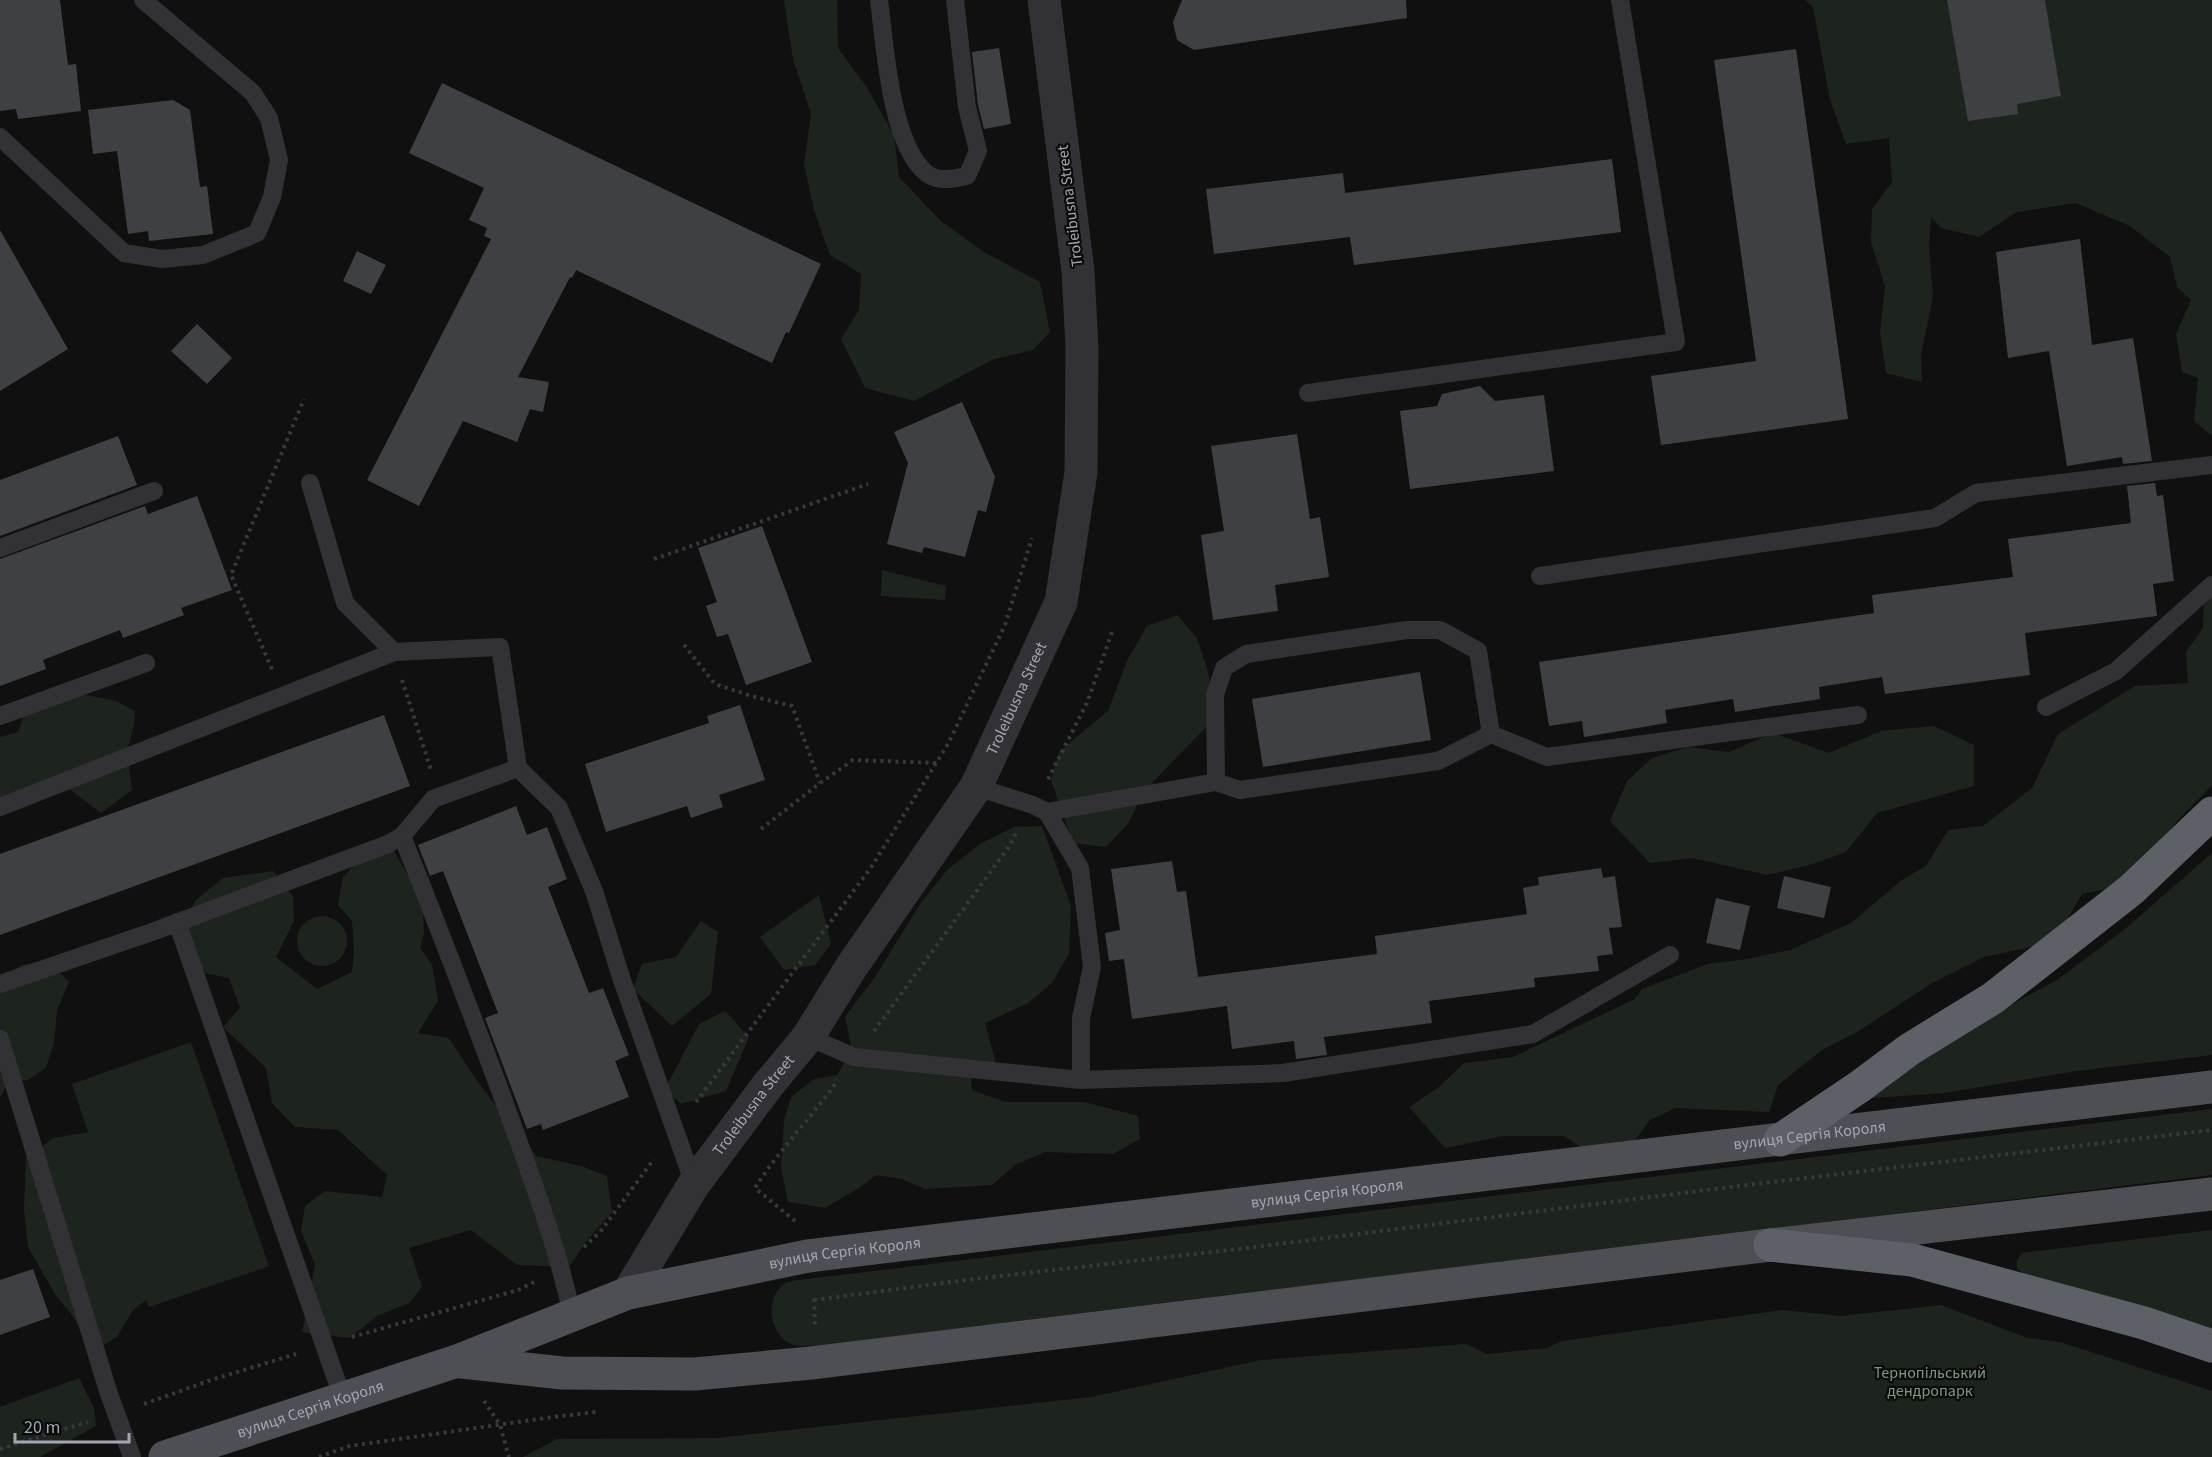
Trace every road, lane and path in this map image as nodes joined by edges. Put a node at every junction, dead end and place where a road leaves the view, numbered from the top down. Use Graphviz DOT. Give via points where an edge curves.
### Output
graph roads {
  1 [pos="143,0"];
  2 [pos="879,0"];
  3 [pos="955,0"];
  4 [pos="1044,0"];
  5 [pos="1620,0"];
  6 [pos="0,137"];
  7 [pos="1308,393"];
  8 [pos="304,399"];
  9 [pos="2212,465"];
  10 [pos="310,483"];
  11 [pos="868,484"];
  12 [pos="154,491"];
  13 [pos="1032,537"];
  14 [pos="0,548"];
  15 [pos="654,559"];
  16 [pos="1540,576"];
  17 [pos="2212,585"];
  18 [pos="1112,632"];
  19 [pos="684,645"];
  20 [pos="394,652"];
  21 [pos="146,663"];
  22 [pos="284,695"];
  23 [pos="2046,707"];
  24 [pos="1858,715"];
  25 [pos="0,716"];
  26 [pos="1491,734"];
  27 [pos="948,744"];
  28 [pos="936,763"];
  29 [pos="518,768"];
  30 [pos="1216,782"];
  31 [pos="820,783"];
  32 [pos="976,787"];
  33 [pos="439,797"];
  34 [pos="0,807"];
  35 [pos="1040,808"];
  36 [pos="2212,813"];
  37 [pos="761,829"];
  38 [pos="402,836"];
  39 [pos="177,922"];
  40 [pos="1670,955"];
  41 [pos="0,984"];
  42 [pos="807,1037"];
  43 [pos="0,1039"];
  44 [pos="854,1057"];
  45 [pos="1081,1080"];
  46 [pos="2212,1087"];
  47 [pos="2212,1130"];
  48 [pos="1780,1140"];
  49 [pos="694,1184"];
  50 [pos="2212,1194"];
  51 [pos="803,1228"];
  52 [pos="1770,1245"];
  53 [pos="813,1291"];
  54 [pos="628,1293"];
  55 [pos="814,1300"];
  56 [pos="572,1315"];
  57 [pos="815,1329"];
  58 [pos="2212,1346"];
  59 [pos="457,1361"];
  60 [pos="343,1399"];
  61 [pos="601,1412"];
  62 [pos="500,1425"];
  63 [pos="132,1457"];
  64 [pos="165,1457"];
  65 [pos="319,1457"];
  66 [pos="508,1457"];
  1 -- 6 [label="lane" via="253,93 269,118 279,160 272,197 257,233 203,255 162,260 124,253"];
  2 -- 3 [label="lane" via="891,86 905,143 924,172 946,181 967,176 978,151 967,107"];
  4 -- 32 [label="street, Troleibusna Street" via="1078,271 1081,472 1061,602"];
  5 -- 7 [label="lane" via="1676,342"];
  8 -- 22 [label="path" via="231,575"];
  9 -- 16 [label="lane" via="1976,494 1935,518"];
  10 -- 20 [label="lane" via="345,603"];
  11 -- 15 [label="path"];
  12 -- 14 [label="lane"];
  13 -- 27 [label="path" via="1005,625"];
  17 -- 23 [label="lane" via="2116,670"];
  18 -- 35 [label="path" via="1087,703"];
  19 -- 31 [label="path" via="715,684 792,706"];
  20 -- 22 [label="lane"];
  20 -- 29 [label="lane" via="500,646"];
  20 -- 33 [label="path"];
  21 -- 25 [label="lane"];
  22 -- 34 [label="lane"];
  24 -- 26 [label="lane" via="1547,757"];
  26 -- 30 [label="lane" via="1438,761 1240,790"];
  26 -- 30 [label="lane" via="1478,651 1440,630 1407,630 1246,654 1224,669 1215,695"];
  28 -- 31 [label="path" via="853,760"];
  29 -- 33 [label="lane"];
  29 -- 49 [label="lane" via="559,808 594,891"];
  30 -- 35 [label="lane"];
  31 -- 37 [label="path"];
  32 -- 35 [label="lane"];
  32 -- 42 [label="street, Troleibusna Street"];
  33 -- 38 [label="lane"];
  35 -- 44 [label="path"];
  35 -- 45 [label="lane" via="1080,868 1092,967 1082,1018"];
  36 -- 48 [label="highway" via="2131,890 1993,998 1910,1049"];
  38 -- 39 [label="lane"];
  38 -- 56 [label="lane" via="454,964 534,1184 562,1268"];
  39 -- 41 [label="lane"];
  39 -- 60 [label="lane"];
  40 -- 45 [label="lane" via="1533,1034 1283,1073"];
  42 -- 44 [label="lane"];
  42 -- 49 [label="street, Troleibusna Street"];
  43 -- 63 [label="lane"];
  44 -- 45 [label="lane"];
  44 -- 51 [label="path" via="755,1188"];
  46 -- 48 [label="main road, вулиця Сергія Короля"];
  47 -- 55 [label="path"];
  48 -- 54 [label="main road, вулиця Сергія Короля" via="808,1256"];
  49 -- 54 [label="street, Troleibusna Street"];
  50 -- 52 [label="main road, вулиця Сергія Короля"];
  52 -- 58 [label="highway" via="1912,1260 2133,1320"];
  52 -- 59 [label="main road, вулиця Сергія Короля" via="695,1374 561,1373"];
  53 -- 55 [label="path"];
  54 -- 56 [label="main road, вулиця Сергія Короля"];
  55 -- 57 [label="path"];
  56 -- 59 [label="main road, вулиця Сергія Короля"];
  59 -- 60 [label="main road, вулиця Сергія Короля"];
  59 -- 62 [label="path"];
  60 -- 64 [label="main road, вулиця Сергія Короля"];
  61 -- 62 [label="path"];
  62 -- 65 [label="path" via="350,1446"];
  62 -- 66 [label="path"];
}
